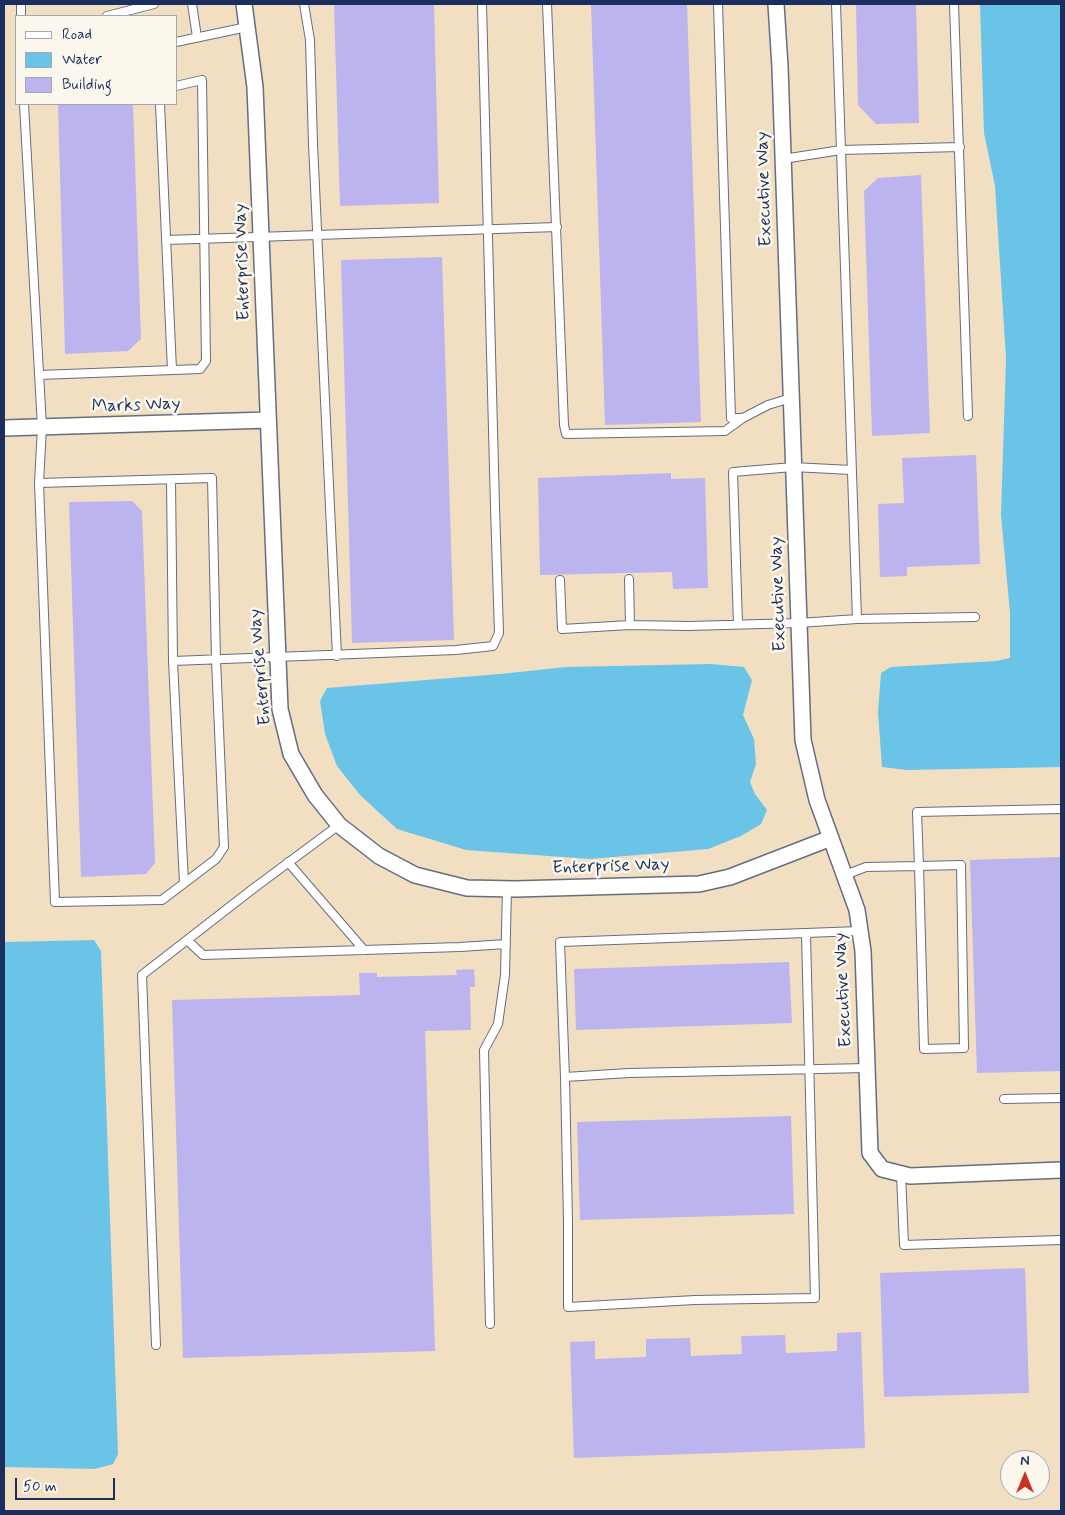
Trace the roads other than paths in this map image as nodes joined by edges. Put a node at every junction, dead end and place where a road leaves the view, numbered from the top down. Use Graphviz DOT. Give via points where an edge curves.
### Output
graph roads {
  1 [pos="154,4"];
  2 [pos="192,4"];
  3 [pos="244,4"];
  4 [pos="304,4"];
  5 [pos="482,4"];
  6 [pos="547,4"];
  7 [pos="718,4"];
  8 [pos="776,4"];
  9 [pos="836,4"];
  10 [pos="954,4"];
  11 [pos="111,15"];
  12 [pos="247,27"];
  13 [pos="197,37"];
  14 [pos="178,42"];
  15 [pos="178,86"];
  16 [pos="24,105"];
  17 [pos="160,105"];
  18 [pos="960,147"];
  19 [pos="841,150"];
  20 [pos="783,159"];
  21 [pos="557,227"];
  22 [pos="487,229"];
  23 [pos="317,235"];
  24 [pos="261,237"];
  25 [pos="205,239"];
  26 [pos="166,240"];
  27 [pos="172,370"];
  28 [pos="39,375"];
  29 [pos="791,398"];
  30 [pos="968,416"];
  31 [pos="743,418"];
  32 [pos="268,420"];
  33 [pos="42,427"];
  34 [pos="4,428"];
  35 [pos="794,467"];
  36 [pos="851,470"];
  37 [pos="171,480"];
  38 [pos="39,483"];
  39 [pos="629,579"];
  40 [pos="560,580"];
  41 [pos="975,617"];
  42 [pos="857,619"];
  43 [pos="799,623"];
  44 [pos="738,624"];
  45 [pos="630,625"];
  46 [pos="337,656"];
  47 [pos="277,657"];
  48 [pos="216,659"];
  49 [pos="173,661"];
  50 [pos="1061,809"];
  51 [pos="339,825"];
  52 [pos="831,838"];
  53 [pos="288,862"];
  54 [pos="919,866"];
  55 [pos="845,875"];
  56 [pos="184,883"];
  57 [pos="507,889"];
  58 [pos="860,931"];
  59 [pos="806,934"];
  60 [pos="187,940"];
  61 [pos="506,944"];
  62 [pos="364,950"];
  63 [pos="867,1068"];
  64 [pos="810,1070"];
  65 [pos="565,1077"];
  66 [pos="1061,1098"];
  67 [pos="1004,1099"];
  68 [pos="1061,1170"];
  69 [pos="901,1174"];
  70 [pos="1061,1240"];
  71 [pos="490,1324"];
  72 [pos="156,1345"];
  1 -- 11 [label="lane"];
  2 -- 13 [label="lane"];
  3 -- 12 [label="street, Enterprise Way"];
  4 -- 23 [label="lane" via="310,40"];
  5 -- 22 [label="lane"];
  6 -- 21 [label="lane"];
  7 -- 31 [label="lane" via="731,418"];
  8 -- 20 [label="street, Executive Way"];
  9 -- 19 [label="lane"];
  10 -- 18 [label="lane"];
  12 -- 13 [label="lane"];
  12 -- 24 [label="street, Enterprise Way" via="255,87"];
  13 -- 14 [label="lane"];
  15 -- 25 [label="lane" via="202,80"];
  16 -- 28 [label="lane"];
  17 -- 26 [label="lane"];
  18 -- 19 [label="lane"];
  18 -- 30 [label="lane"];
  19 -- 20 [label="lane"];
  19 -- 36 [label="lane"];
  20 -- 29 [label="street, Executive Way"];
  21 -- 22 [label="lane"];
  21 -- 31 [label="lane" via="566,434 725,431"];
  22 -- 23 [label="lane"];
  22 -- 46 [label="lane" via="499,633 493,646"];
  23 -- 24 [label="lane"];
  23 -- 46 [label="lane"];
  24 -- 25 [label="lane"];
  24 -- 32 [label="street, Enterprise Way"];
  25 -- 26 [label="lane"];
  25 -- 27 [label="lane" via="206,361 200,369"];
  26 -- 27 [label="lane"];
  27 -- 28 [label="lane"];
  28 -- 33 [label="lane"];
  29 -- 31 [label="lane"];
  29 -- 35 [label="street, Executive Way"];
  32 -- 33 [label="street, Marks Way"];
  32 -- 47 [label="street, Enterprise Way"];
  33 -- 34 [label="street, Marks Way"];
  33 -- 38 [label="lane"];
  35 -- 36 [label="lane"];
  35 -- 43 [label="street, Executive Way"];
  35 -- 44 [label="lane" via="733,472"];
  36 -- 42 [label="lane"];
  37 -- 38 [label="lane"];
  37 -- 48 [label="lane" via="212,478"];
  37 -- 49 [label="lane"];
  38 -- 56 [label="lane" via="55,902 162,900"];
  39 -- 45 [label="lane"];
  40 -- 45 [label="lane" via="562,629"];
  41 -- 42 [label="lane"];
  42 -- 43 [label="lane"];
  43 -- 44 [label="lane"];
  43 -- 52 [label="street, Executive Way" via="803,740 817,800"];
  44 -- 45 [label="lane"];
  46 -- 47 [label="lane"];
  47 -- 48 [label="lane"];
  47 -- 51 [label="street, Enterprise Way" via="280,710 291,754 315,795"];
  48 -- 49 [label="lane"];
  48 -- 56 [label="lane" via="224,847 216,859"];
  49 -- 56 [label="lane"];
  50 -- 54 [label="lane" via="917,812"];
  51 -- 53 [label="lane"];
  51 -- 57 [label="street, Enterprise Way" via="379,856 415,875 466,888"];
  52 -- 55 [label="street, Executive Way"];
  52 -- 57 [label="street, Enterprise Way" via="730,877 699,884"];
  53 -- 60 [label="lane"];
  53 -- 62 [label="lane"];
  54 -- 54 [label="lane" via="961,865 964,1048 924,1049"];
  54 -- 55 [label="lane" via="866,867"];
  55 -- 58 [label="street, Executive Way" via="857,910"];
  57 -- 61 [label="lane"];
  58 -- 59 [label="lane"];
  58 -- 63 [label="street, Executive Way"];
  59 -- 64 [label="lane"];
  59 -- 65 [label="lane" via="560,942"];
  60 -- 62 [label="lane" via="203,955"];
  60 -- 72 [label="lane" via="142,975"];
  61 -- 62 [label="lane"];
  61 -- 71 [label="lane" via="498,1024 484,1050"];
  63 -- 64 [label="lane"];
  63 -- 69 [label="street, Executive Way" via="870,1153 882,1169"];
  64 -- 65 [label="lane"];
  64 -- 65 [label="lane" via="815,1298 568,1306"];
  66 -- 67 [label="lane"];
  68 -- 69 [label="street"];
  69 -- 70 [label="lane" via="904,1245"];
}
